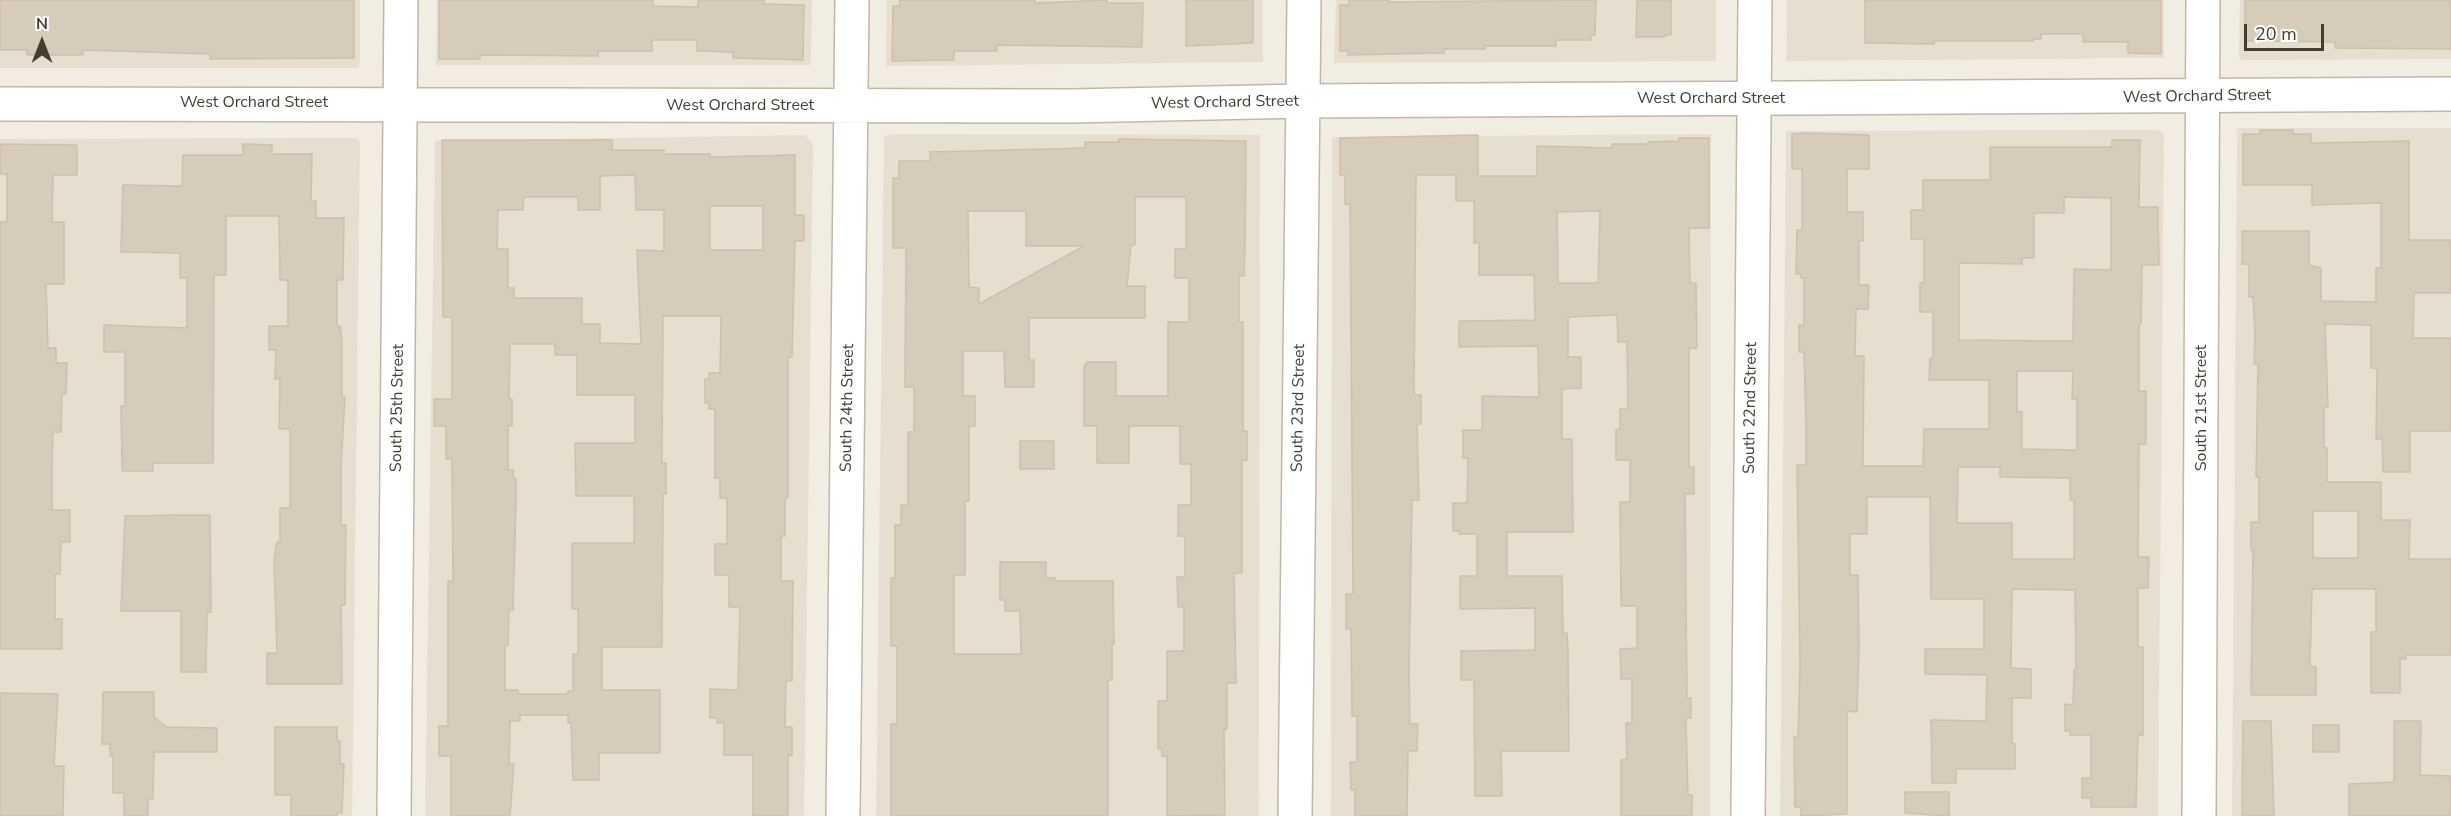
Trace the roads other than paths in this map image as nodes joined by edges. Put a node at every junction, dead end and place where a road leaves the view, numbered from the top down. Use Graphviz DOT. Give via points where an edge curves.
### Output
graph roads {
  1 [pos="401,0"];
  2 [pos="852,0"];
  3 [pos="1304,0"];
  4 [pos="1755,0"];
  5 [pos="2203,0"];
  6 [pos="2451,94"];
  7 [pos="2204,97"];
  8 [pos="1754,98"];
  9 [pos="1302,101"];
  10 [pos="0,104"];
  11 [pos="401,104"];
  12 [pos="851,106"];
  13 [pos="394,816"];
  14 [pos="843,816"];
  15 [pos="1295,816"];
  16 [pos="1748,816"];
  17 [pos="2199,816"];
  1 -- 11 [label="street, South 25th Street"];
  2 -- 12 [label="street, South 24th Street"];
  3 -- 9 [label="street, South 23rd Street"];
  4 -- 8 [label="street, South 22nd Street"];
  5 -- 7 [label="street, South 21st Street"];
  6 -- 7 [label="street, West Orchard Street"];
  7 -- 8 [label="street, West Orchard Street"];
  7 -- 17 [label="street, South 21st Street"];
  8 -- 9 [label="street, West Orchard Street"];
  8 -- 16 [label="street, South 22nd Street"];
  9 -- 12 [label="street, West Orchard Street"];
  9 -- 15 [label="street, South 23rd Street"];
  10 -- 11 [label="street, West Orchard Street"];
  11 -- 12 [label="street, West Orchard Street"];
  11 -- 13 [label="street, South 25th Street"];
  12 -- 14 [label="street, South 24th Street"];
}
